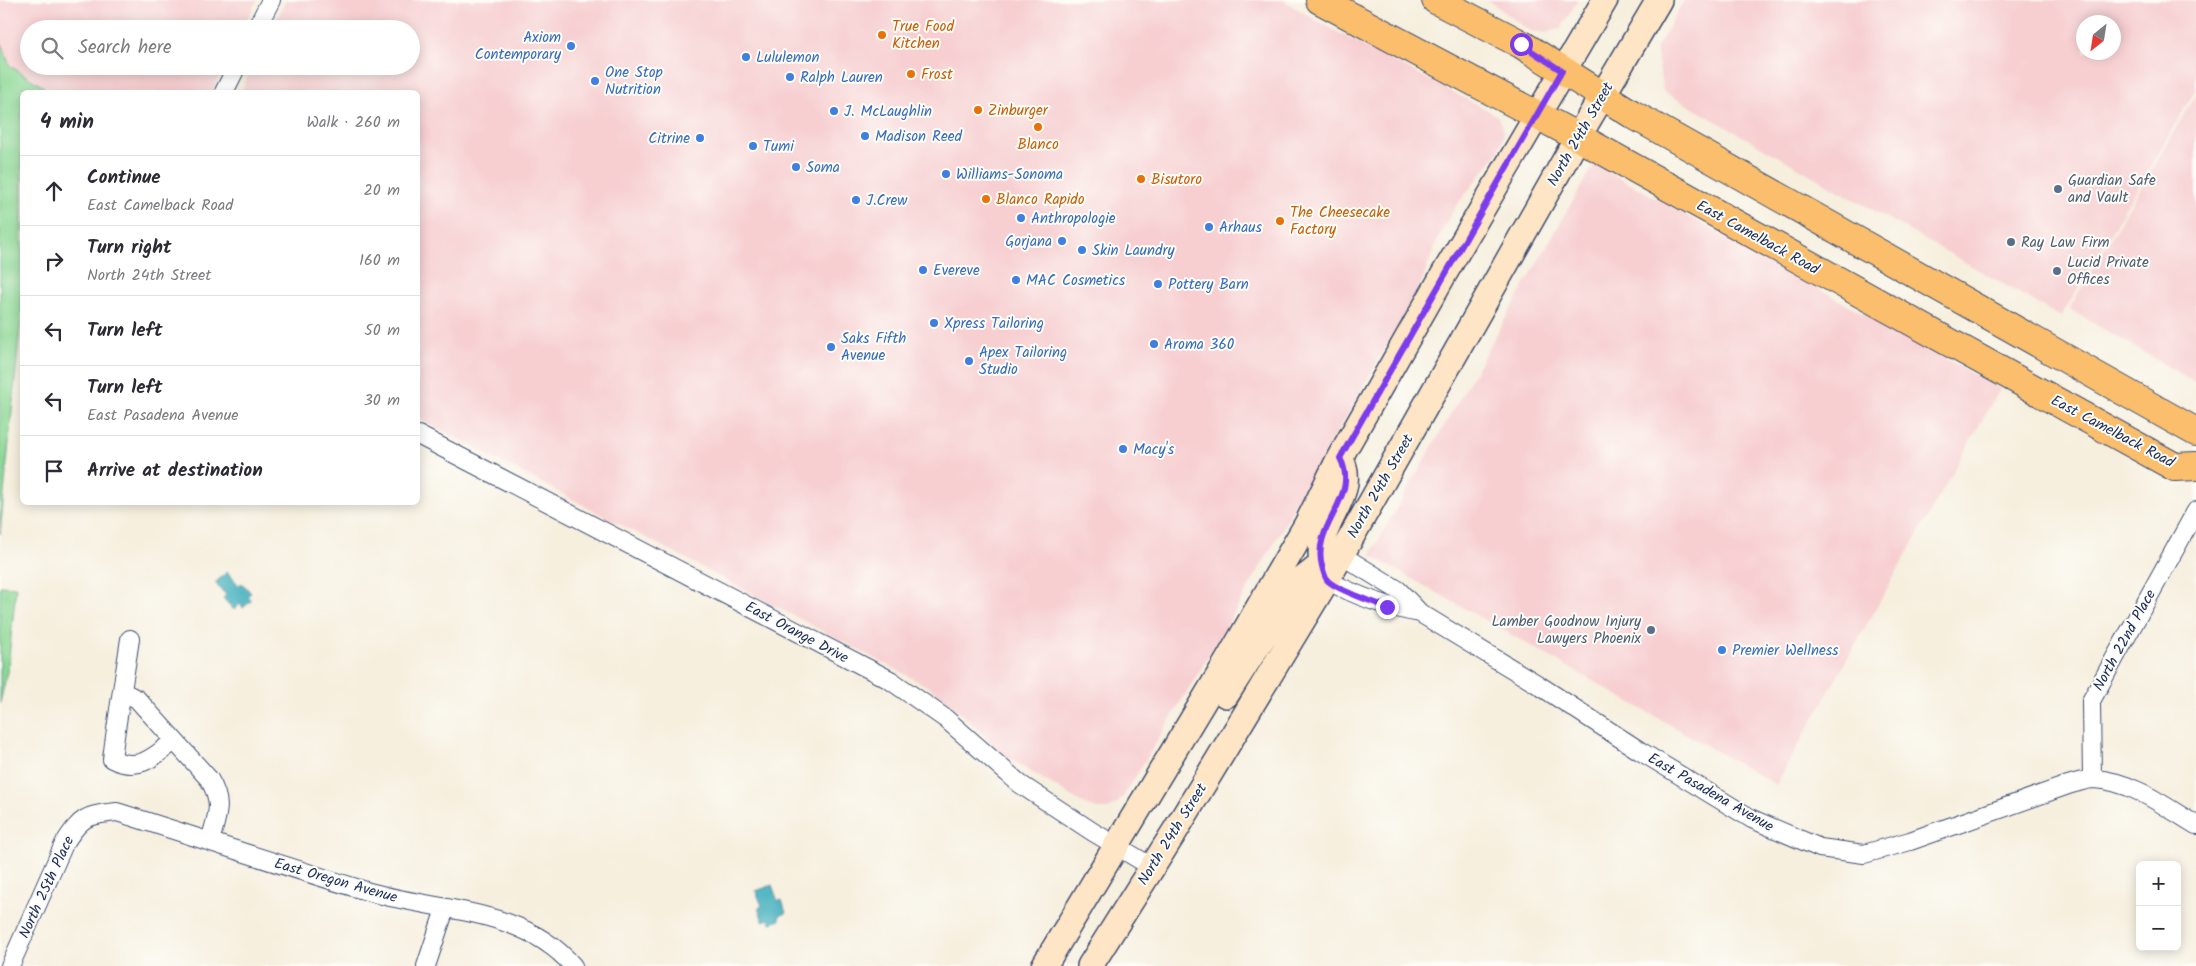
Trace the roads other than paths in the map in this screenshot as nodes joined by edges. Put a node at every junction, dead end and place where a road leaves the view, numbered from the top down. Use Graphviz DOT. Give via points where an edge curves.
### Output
graph roads {
  1 [pos="271,0"];
  2 [pos="1320,0"];
  3 [pos="1436,0"];
  4 [pos="1605,0"];
  5 [pos="1659,0"];
  6 [pos="261,20"];
  7 [pos="1562,71"];
  8 [pos="232,75"];
  9 [pos="225,90"];
  10 [pos="1602,97"];
  11 [pos="1537,115"];
  12 [pos="1578,137"];
  13 [pos="2196,432"];
  14 [pos="420,435"];
  15 [pos="1340,458"];
  16 [pos="2196,466"];
  17 [pos="2196,511"];
  18 [pos="1330,566"];
  19 [pos="1420,613"];
  20 [pos="130,639"];
  21 [pos="124,692"];
  22 [pos="174,740"];
  23 [pos="2092,779"];
  24 [pos="91,814"];
  25 [pos="2196,825"];
  26 [pos="210,841"];
  27 [pos="1117,847"];
  28 [pos="1152,867"];
  29 [pos="445,909"];
  30 [pos="430,964"];
  31 [pos="10,966"];
  32 [pos="573,966"];
  33 [pos="1044,966"];
  34 [pos="1090,966"];
  1 -- 6 [label="street"];
  2 -- 11 [label="main road, East Camelback Road"];
  3 -- 7 [label="main road" via="1521,44"];
  4 -- 7 [label="main road"];
  5 -- 10 [label="main road, North 24th Street"];
  7 -- 10 [label="main road"];
  7 -- 11 [label="main road"];
  8 -- 9 [label="street"];
  10 -- 12 [label="main road, North 24th Street"];
  10 -- 13 [label="main road"];
  11 -- 12 [label="main road, East Camelback Road"];
  11 -- 15 [label="main road"];
  12 -- 16 [label="main road, East Camelback Road" via="2175,467"];
  12 -- 18 [label="main road, North 24th Street"];
  14 -- 27 [label="street, East Orange Drive" via="890,680 946,719 1020,784"];
  15 -- 18 [label="main road" via="1346,468 1346,486 1324,532"];
  15 -- 27 [label="main road" via="1306,524"];
  17 -- 23 [label="street, North 22nd Place" via="2091,700"];
  18 -- 19 [label="street, East Pasadena Avenue" via="1398,590"];
  18 -- 19 [label="street, East Pasadena Avenue" via="1363,599"];
  18 -- 27 [label="main road" via="1303,580 1285,603 1145,822"];
  18 -- 28 [label="main road, North 24th Street"];
  19 -- 23 [label="street, East Pasadena Avenue" via="1746,816 1820,848 1864,854"];
  20 -- 21 [label="street"];
  21 -- 22 [label="street" via="137,699"];
  21 -- 22 [label="street" via="118,703 112,759 125,766 142,763"];
  22 -- 26 [label="street" via="218,793 219,809"];
  23 -- 25 [label="street, East Pasadena Avenue" via="2120,783 2134,789"];
  24 -- 26 [label="street, East Oregon Avenue" via="117,812"];
  24 -- 31 [label="street, North 25th Place" via="74,827 64,844"];
  26 -- 29 [label="street, East Oregon Avenue" via="365,891"];
  27 -- 28 [label="street, East Orange Drive"];
  27 -- 33 [label="main road"];
  28 -- 34 [label="main road, North 24th Street"];
  29 -- 30 [label="street"];
  29 -- 32 [label="street, East Oregon Avenue" via="499,920 524,929 565,956"];
}
